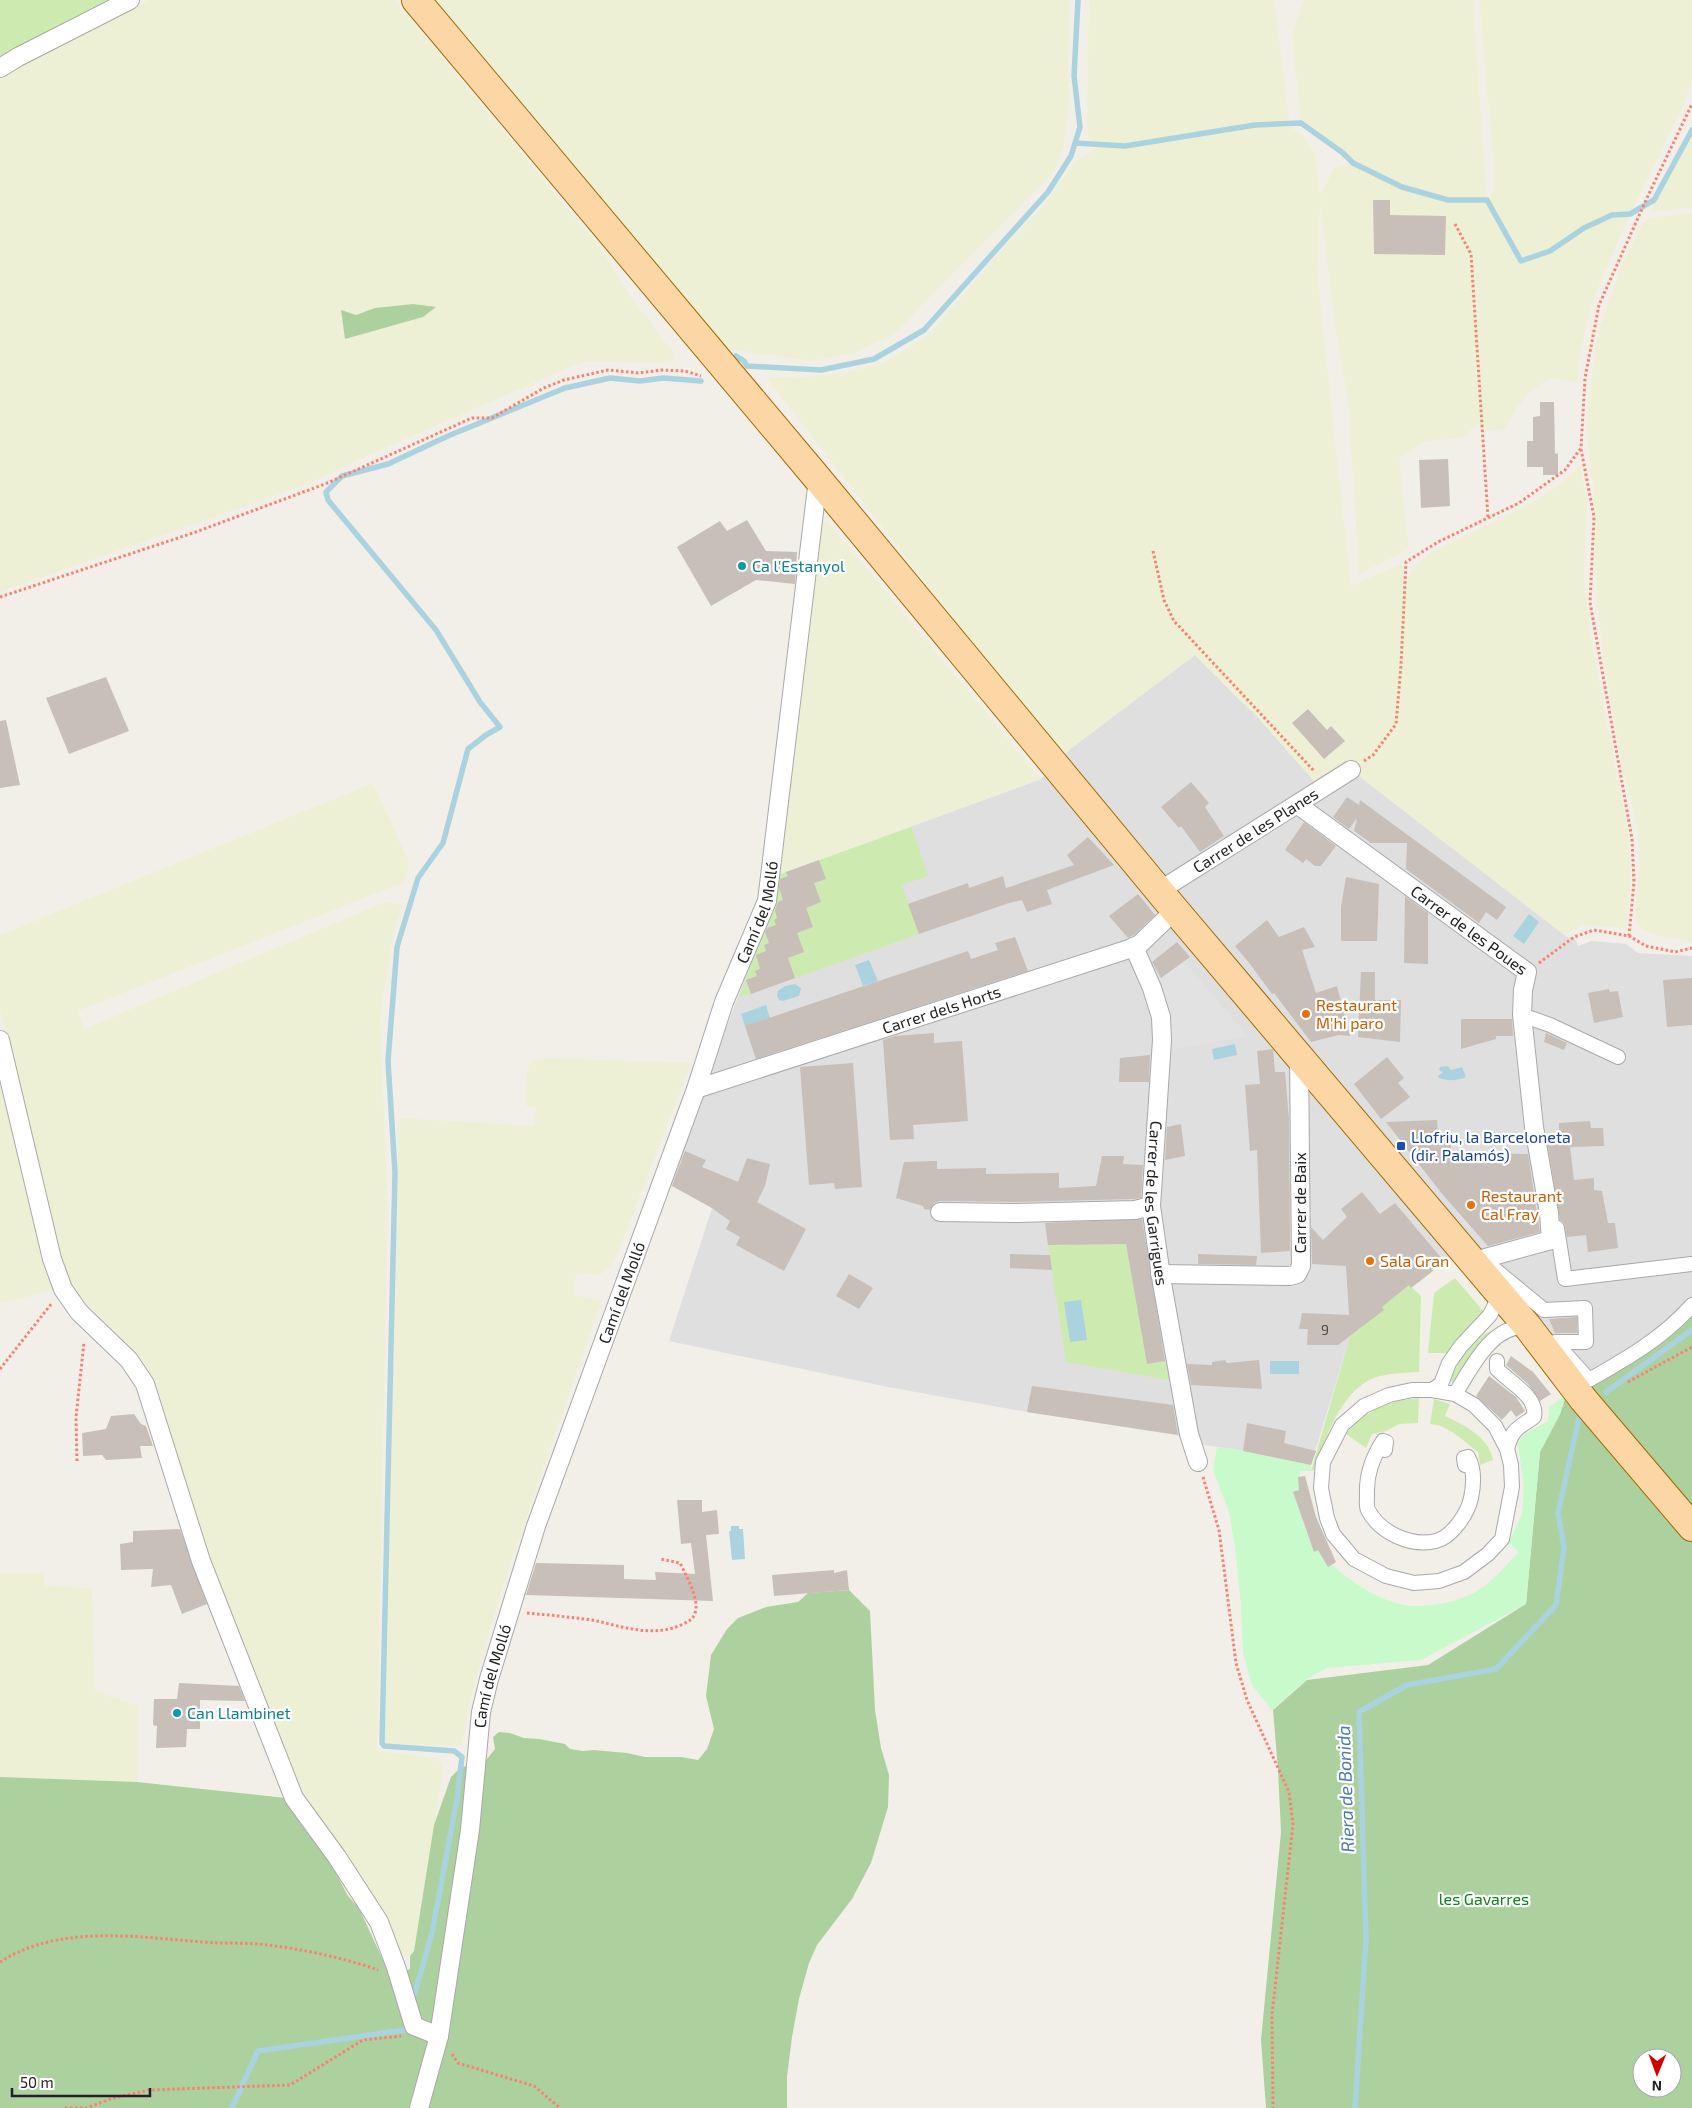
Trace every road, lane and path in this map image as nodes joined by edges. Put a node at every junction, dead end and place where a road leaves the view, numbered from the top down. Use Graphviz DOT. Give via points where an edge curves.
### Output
graph roads {
  1 [pos="130,0"];
  2 [pos="416,0"];
  3 [pos="0,68"];
  4 [pos="1692,104"];
  5 [pos="1455,224"];
  6 [pos="702,377"];
  7 [pos="1581,448"];
  8 [pos="818,479"];
  9 [pos="1488,518"];
  10 [pos="1153,551"];
  11 [pos="0,597"];
  12 [pos="1351,770"];
  13 [pos="1327,786"];
  14 [pos="1298,805"];
  15 [pos="1167,901"];
  16 [pos="1629,936"];
  17 [pos="1134,946"];
  18 [pos="1692,948"];
  19 [pos="1527,972"];
  20 [pos="1522,1016"];
  21 [pos="0,1040"];
  22 [pos="1299,1055"];
  23 [pos="1618,1057"];
  24 [pos="696,1089"];
  25 [pos="1151,1206"];
  26 [pos="940,1212"];
  27 [pos="1550,1231"];
  28 [pos="1477,1260"];
  29 [pos="1692,1264"];
  30 [pos="1160,1274"];
  31 [pos="63,1289"];
  32 [pos="1500,1295"];
  33 [pos="1692,1305"];
  34 [pos="1528,1327"];
  35 [pos="82,1334"];
  36 [pos="1692,1347"];
  37 [pos="1497,1361"];
  38 [pos="0,1369"];
  39 [pos="1628,1382"];
  40 [pos="1432,1390"];
  41 [pos="1455,1394"];
  42 [pos="1507,1449"];
  43 [pos="1385,1450"];
  44 [pos="77,1461"];
  45 [pos="1198,1462"];
  46 [pos="1465,1465"];
  47 [pos="1692,1528"];
  48 [pos="660,1559"];
  49 [pos="509,1611"];
  50 [pos="0,1962"];
  51 [pos="380,1971"];
  52 [pos="403,2036"];
  53 [pos="439,2036"];
  54 [pos="65,2108"];
  55 [pos="419,2108"];
  56 [pos="560,2108"];
  57 [pos="1273,2108"];
  1 -- 3 [label="street"];
  2 -- 8 [label="main road"];
  4 -- 7 [label="path" via="1599,305 1585,378"];
  5 -- 9 [label="path" via="1471,254"];
  6 -- 11 [label="path" via="685,371 638,374 608,370 564,380 492,418 472,418 325,484 193,533"];
  7 -- 9 [label="path" via="1565,470 1519,503"];
  7 -- 16 [label="path" via="1594,517 1590,602 1632,839 1634,882"];
  8 -- 15 [label="main road"];
  8 -- 24 [label="street, Camí del Molló" via="767,901 724,1002"];
  9 -- 12 [label="path" via="1406,562 1396,724 1373,755"];
  10 -- 13 [label="path" via="1164,600 1174,621"];
  12 -- 13 [label="street, Carrer de les Planes"];
  13 -- 14 [label="street, Carrer de les Planes"];
  14 -- 15 [label="street, Carrer de les Planes"];
  14 -- 19 [label="street, Carrer de les Poues"];
  15 -- 17 [label="street, Carrer dels Horts" via="1140,944"];
  15 -- 22 [label="main road"];
  16 -- 18 [label="path" via="1646,946 1675,952"];
  16 -- 19 [label="path" via="1594,930 1574,937"];
  17 -- 24 [label="street, Carrer dels Horts"];
  17 -- 25 [label="street, Carrer de les Garrigues" via="1162,1017"];
  19 -- 20 [label="street, Carrer de les Poues"];
  20 -- 23 [label="street" via="1550,1025"];
  20 -- 27 [label="street, Carrer de les Poues"];
  21 -- 31 [label="street" via="52,1259"];
  22 -- 28 [label="main road"];
  22 -- 30 [label="street, Carrer de Baix" via="1301,1266 1297,1274"];
  24 -- 49 [label="street, Camí del Molló" via="536,1526"];
  25 -- 26 [label="street" via="1135,1210"];
  25 -- 30 [label="street, Carrer de les Garrigues"];
  27 -- 28 [label="street" via="1551,1240"];
  27 -- 29 [label="street" via="1556,1228 1565,1278"];
  28 -- 32 [label="main road"];
  28 -- 33 [label="street" via="1544,1310 1585,1308 1586,1342 1556,1342 1589,1380 1638,1352"];
  30 -- 45 [label="street, Carrer de les Garrigues" via="1189,1434"];
  31 -- 38 [label="path"];
  31 -- 53 [label="street" via="79,1312 129,1360 145,1384 201,1561 294,1798 337,1857 378,1922 414,2026"];
  32 -- 34 [label="main road"];
  32 -- 40 [label="street" via="1490,1315 1449,1363 1441,1384"];
  34 -- 41 [label="street" via="1510,1329 1491,1343 1470,1368"];
  34 -- 47 [label="main road" via="1583,1399"];
  35 -- 44 [label="path" via="76,1417"];
  36 -- 39 [label="path"];
  37 -- 42 [label="street" via="1497,1369 1530,1398 1536,1410 1534,1417 1517,1427 1510,1436"];
  40 -- 41 [label="street"];
  40 -- 42 [label="street" via="1389,1395 1364,1406 1342,1425 1323,1462 1321,1488 1327,1518 1333,1534 1354,1559 1386,1576 1414,1583 1439,1581 1464,1572 1502,1539 1512,1488"];
  41 -- 42 [label="street" via="1474,1405 1495,1426"];
  43 -- 46 [label="street" via="1386,1442 1383,1441 1375,1453 1367,1479 1368,1508 1380,1526 1399,1538 1421,1542 1438,1540 1454,1528 1469,1504 1474,1479 1468,1457 1464,1458"];
  45 -- 57 [label="path" via="1219,1530 1236,1663 1247,1700 1289,1792 1293,1824 1272,2015"];
  48 -- 49 [label="path" via="680,1563 696,1605 690,1621 671,1629 632,1630 593,1621"];
  49 -- 53 [label="street, Camí del Molló" via="481,1712 470,1830"];
  50 -- 51 [label="path" via="17,1951 89,1936 268,1945 354,1962"];
  52 -- 54 [label="path" via="364,2040 290,2085 149,2090 87,2108"];
  53 -- 55 [label="street, Camí del Molló"];
  53 -- 56 [label="path" via="458,2063 534,2086"];
}
